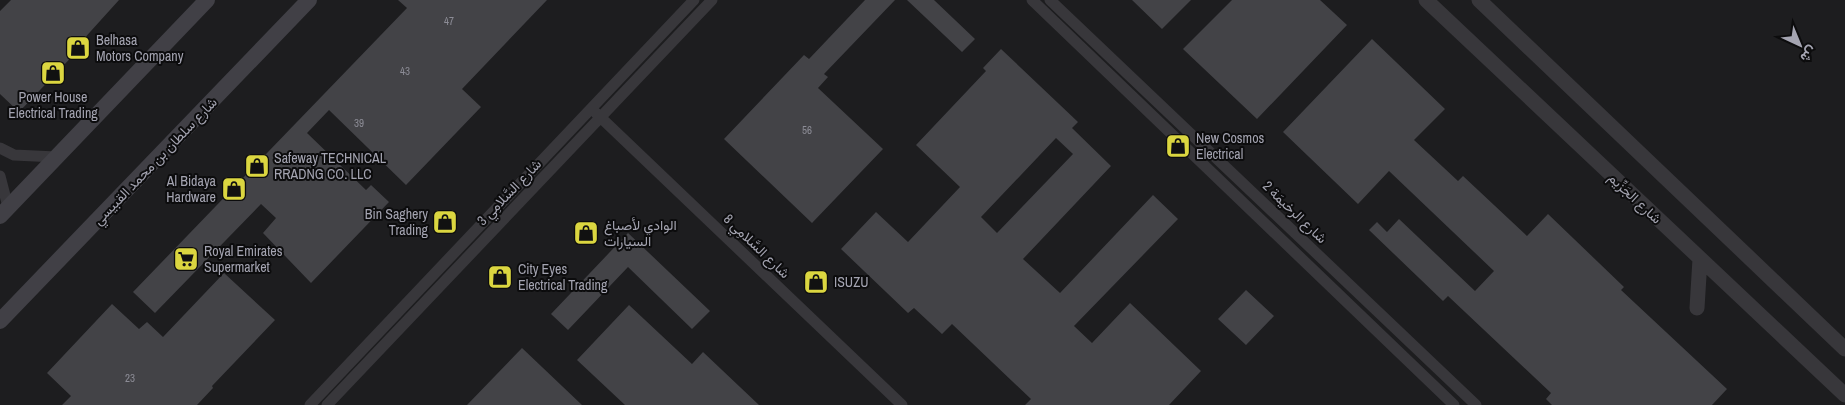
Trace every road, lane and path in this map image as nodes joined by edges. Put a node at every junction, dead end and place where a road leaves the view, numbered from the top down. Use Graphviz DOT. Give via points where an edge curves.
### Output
graph roads {
  1 [pos="207,0"];
  2 [pos="309,0"];
  3 [pos="694,0"];
  4 [pos="712,0"];
  5 [pos="1032,0"];
  6 [pos="1050,0"];
  7 [pos="1426,0"];
  8 [pos="1479,0"];
  9 [pos="591,108"];
  10 [pos="600,117"];
  11 [pos="0,148"];
  12 [pos="56,157"];
  13 [pos="0,176"];
  14 [pos="4,212"];
  15 [pos="1700,259"];
  16 [pos="1697,308"];
  17 [pos="0,321"];
  18 [pos="1845,349"];
  19 [pos="320,394"];
  20 [pos="1845,395"];
  21 [pos="329,404"];
  22 [pos="310,405"];
  23 [pos="902,405"];
  24 [pos="1454,405"];
  25 [pos="1476,405"];
  1 -- 12 [label="main road"];
  2 -- 17 [label="main road, شارع سلطان بن محمد القبيسي"];
  3 -- 9 [label="street, شارع السَّلامِي 3"];
  4 -- 10 [label="street, شارع السَّلامِي 3"];
  5 -- 24 [label="street"];
  6 -- 25 [label="street, شارع الرخيمَة 2"];
  7 -- 15 [label="street, شارع الجَزِّيم"];
  8 -- 18 [label="street"];
  9 -- 10 [label="street, شارع السَّلامِي 8"];
  9 -- 19 [label="street, شارع السَّلامِي 3"];
  10 -- 21 [label="street, شارع السَّلامِي 3"];
  10 -- 23 [label="street, شارع السَّلامِي 8"];
  11 -- 12 [label="street" via="14,155"];
  12 -- 14 [label="main road"];
  13 -- 14 [label="street"];
  15 -- 16 [label="street"];
  15 -- 20 [label="street, شارع الجَزِّيم"];
  19 -- 21 [label="street"];
  19 -- 22 [label="street, شارع السَّلامِي 3"];
}
